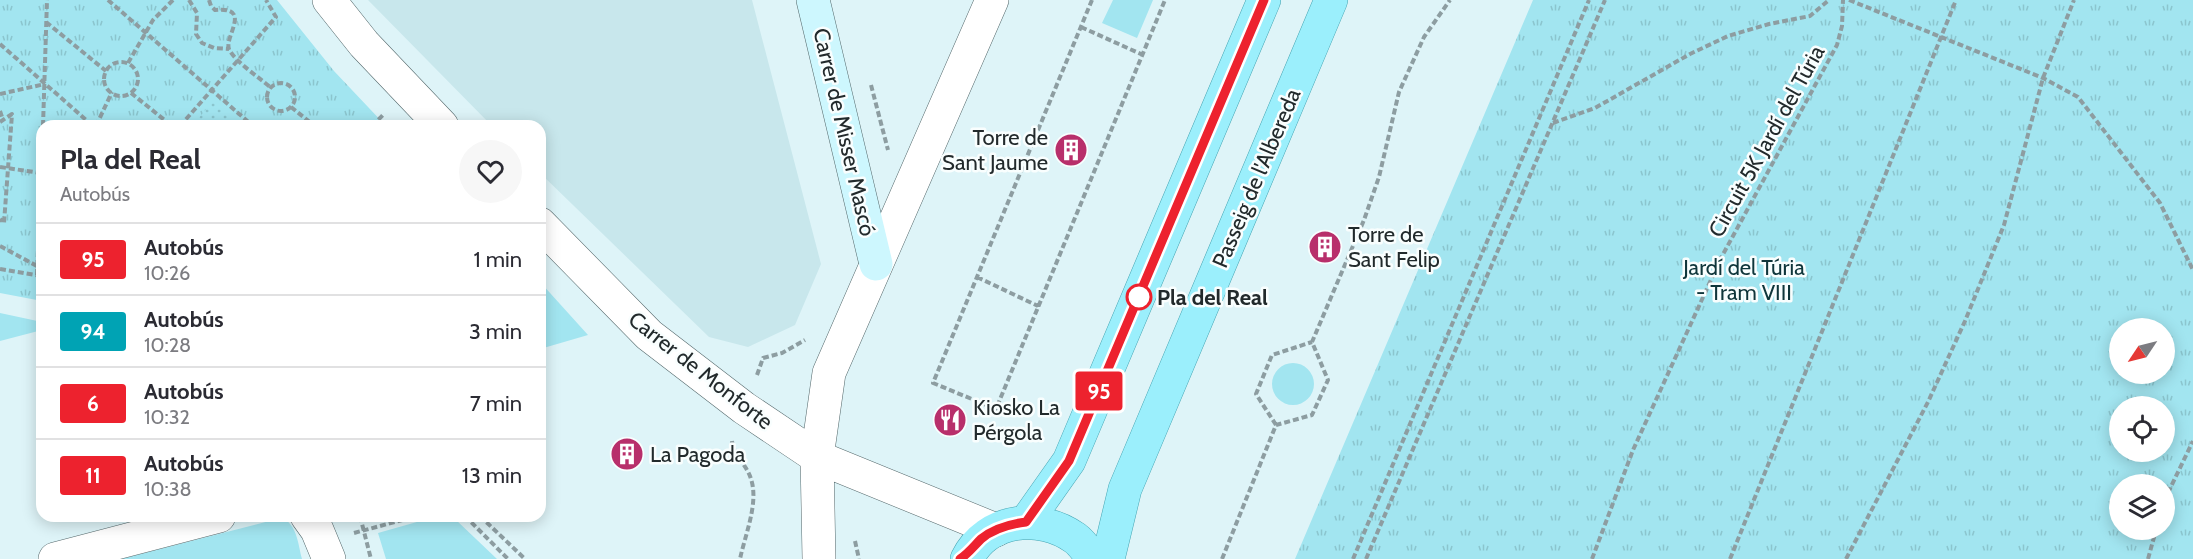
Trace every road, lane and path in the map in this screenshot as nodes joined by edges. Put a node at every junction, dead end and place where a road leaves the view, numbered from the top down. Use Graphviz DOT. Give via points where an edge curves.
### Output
graph roads {
  1 [pos="47,0"];
  2 [pos="108,0"];
  3 [pos="173,0"];
  4 [pos="184,0"];
  5 [pos="189,0"];
  6 [pos="209,0"];
  7 [pos="266,0"];
  8 [pos="329,0"];
  9 [pos="813,0"];
  10 [pos="992,0"];
  11 [pos="1092,0"];
  12 [pos="1166,0"];
  13 [pos="1264,0"];
  14 [pos="1331,0"];
  15 [pos="1450,0"];
  16 [pos="1589,0"];
  17 [pos="1605,0"];
  18 [pos="1829,0"];
  19 [pos="1843,0"];
  20 [pos="1849,0"];
  21 [pos="1956,0"];
  22 [pos="2074,0"];
  23 [pos="46,22"];
  24 [pos="1081,27"];
  25 [pos="144,32"];
  26 [pos="1940,37"];
  27 [pos="0,44"];
  28 [pos="229,49"];
  29 [pos="1143,55"];
  30 [pos="238,60"];
  31 [pos="128,63"];
  32 [pos="106,71"];
  33 [pos="869,76"];
  34 [pos="2043,78"];
  35 [pos="45,84"];
  36 [pos="270,87"];
  37 [pos="212,90"];
  38 [pos="112,92"];
  39 [pos="131,93"];
  40 [pos="0,94"];
  41 [pos="291,107"];
  42 [pos="0,111"];
  43 [pos="383,115"];
  44 [pos="43,120"];
  45 [pos="88,120"];
  46 [pos="98,120"];
  47 [pos="165,120"];
  48 [pos="185,120"];
  49 [pos="246,120"];
  50 [pos="307,120"];
  51 [pos="378,120"];
  52 [pos="436,120"];
  53 [pos="2,121"];
  54 [pos="1552,123"];
  55 [pos="888,152"];
  56 [pos="0,167"];
  57 [pos="8,168"];
  58 [pos="36,172"];
  59 [pos="0,219"];
  60 [pos="546,238"];
  61 [pos="0,246"];
  62 [pos="876,264"];
  63 [pos="36,265"];
  64 [pos="0,269"];
  65 [pos="2193,270"];
  66 [pos="36,275"];
  67 [pos="977,278"];
  68 [pos="1038,306"];
  69 [pos="1312,342"];
  70 [pos="1276,425"];
  71 [pos="2193,441"];
  72 [pos="817,456"];
  73 [pos="2175,478"];
  74 [pos="196,522"];
  75 [pos="311,522"];
  76 [pos="361,522"];
  77 [pos="395,522"];
  78 [pos="471,522"];
  79 [pos="486,522"];
  80 [pos="1011,526"];
  81 [pos="363,531"];
  82 [pos="855,540"];
  83 [pos="2153,540"];
  84 [pos="327,554"];
  85 [pos="966,557"];
  86 [pos="55,559"];
  87 [pos="371,559"];
  88 [pos="508,559"];
  89 [pos="525,559"];
  90 [pos="819,559"];
  91 [pos="859,559"];
  92 [pos="1093,559"];
  93 [pos="1108,559"];
  94 [pos="1222,559"];
  95 [pos="1353,559"];
  96 [pos="1366,559"];
  97 [pos="1592,559"];
  98 [pos="1730,559"];
  99 [pos="1846,559"];
  100 [pos="2148,559"];
  1 -- 23 [label="path"];
  2 -- 25 [label="path"];
  3 -- 25 [label="path"];
  4 -- 5 [label="path"];
  5 -- 28 [label="path" via="197,13 196,34 202,43"];
  6 -- 28 [label="path" via="215,10 225,9 235,19"];
  7 -- 30 [label="path" via="276,17"];
  8 -- 52 [label="street" via="364,44"];
  9 -- 62 [label="street, Carrer de Misser Mascó"];
  10 -- 62 [label="street"];
  11 -- 24 [label="path"];
  12 -- 29 [label="path"];
  13 -- 80 [label="main road" via="1069,461"];
  14 -- 93 [label="main road, Passeig de l'Albereda" via="1125,489"];
  15 -- 69 [label="path" via="1424,37 1399,92 1379,177"];
  16 -- 95 [label="path"];
  17 -- 54 [label="path"];
  18 -- 54 [label="path" via="1810,15 1718,41 1595,108"];
  19 -- 97 [label="path, Circuit 5K Jardí del Túria" via="1837,45 1721,258 1633,450"];
  20 -- 26 [label="path"];
  21 -- 26 [label="path"];
  22 -- 34 [label="path"];
  23 -- 32 [label="path"];
  23 -- 35 [label="path"];
  24 -- 29 [label="path"];
  24 -- 67 [label="path"];
  25 -- 31 [label="path"];
  25 -- 37 [label="path"];
  26 -- 34 [label="path"];
  26 -- 98 [label="path"];
  27 -- 35 [label="path"];
  28 -- 30 [label="path"];
  29 -- 68 [label="path"];
  30 -- 36 [label="path"];
  30 -- 37 [label="path"];
  31 -- 32 [label="path" via="117,62"];
  31 -- 39 [label="path" via="138,76"];
  32 -- 38 [label="path" via="105,84"];
  33 -- 55 [label="path"];
  34 -- 65 [label="path" via="2078,97 2160,203"];
  34 -- 99 [label="path" via="2004,225 1965,321 1928,402"];
  35 -- 40 [label="path"];
  35 -- 44 [label="path"];
  35 -- 45 [label="path"];
  36 -- 41 [label="path" via="266,95 271,107 279,111"];
  36 -- 41 [label="path" via="278,82 291,86 295,99"];
  37 -- 48 [label="path"];
  37 -- 49 [label="path"];
  38 -- 39 [label="path"];
  38 -- 46 [label="path"];
  39 -- 47 [label="path"];
  41 -- 50 [label="path"];
  42 -- 53 [label="path"];
  43 -- 51 [label="path"];
  53 -- 57 [label="path" via="12,114"];
  54 -- 96 [label="path"];
  56 -- 57 [label="path"];
  57 -- 58 [label="path"];
  57 -- 59 [label="path" via="4,223"];
  60 -- 72 [label="street, Carrer de Monforte" via="649,334 744,408"];
  61 -- 63 [label="path"];
  62 -- 72 [label="street" via="830,373"];
  64 -- 66 [label="path"];
  67 -- 68 [label="path"];
  67 -- 68 [label="path" via="933,383 996,409"];
  69 -- 70 [label="path" via="1328,380 1312,415"];
  69 -- 70 [label="path" via="1272,356 1256,394"];
  70 -- 94 [label="path"];
  71 -- 73 [label="path"];
  72 -- 80 [label="street, Carrer de Monforte"];
  72 -- 90 [label="street"];
  74 -- 86 [label="street"];
  75 -- 84 [label="street"];
  76 -- 81 [label="path"];
  77 -- 81 [label="path"];
  78 -- 88 [label="path"];
  79 -- 89 [label="path"];
  80 -- 85 [label="main road" via="982,539"];
  80 -- 92 [label="main road" via="1053,525 1077,539"];
  81 -- 84 [label="path" via="347,535"];
  81 -- 87 [label="path"];
  82 -- 91 [label="path"];
  83 -- 100 [label="path"];
}
